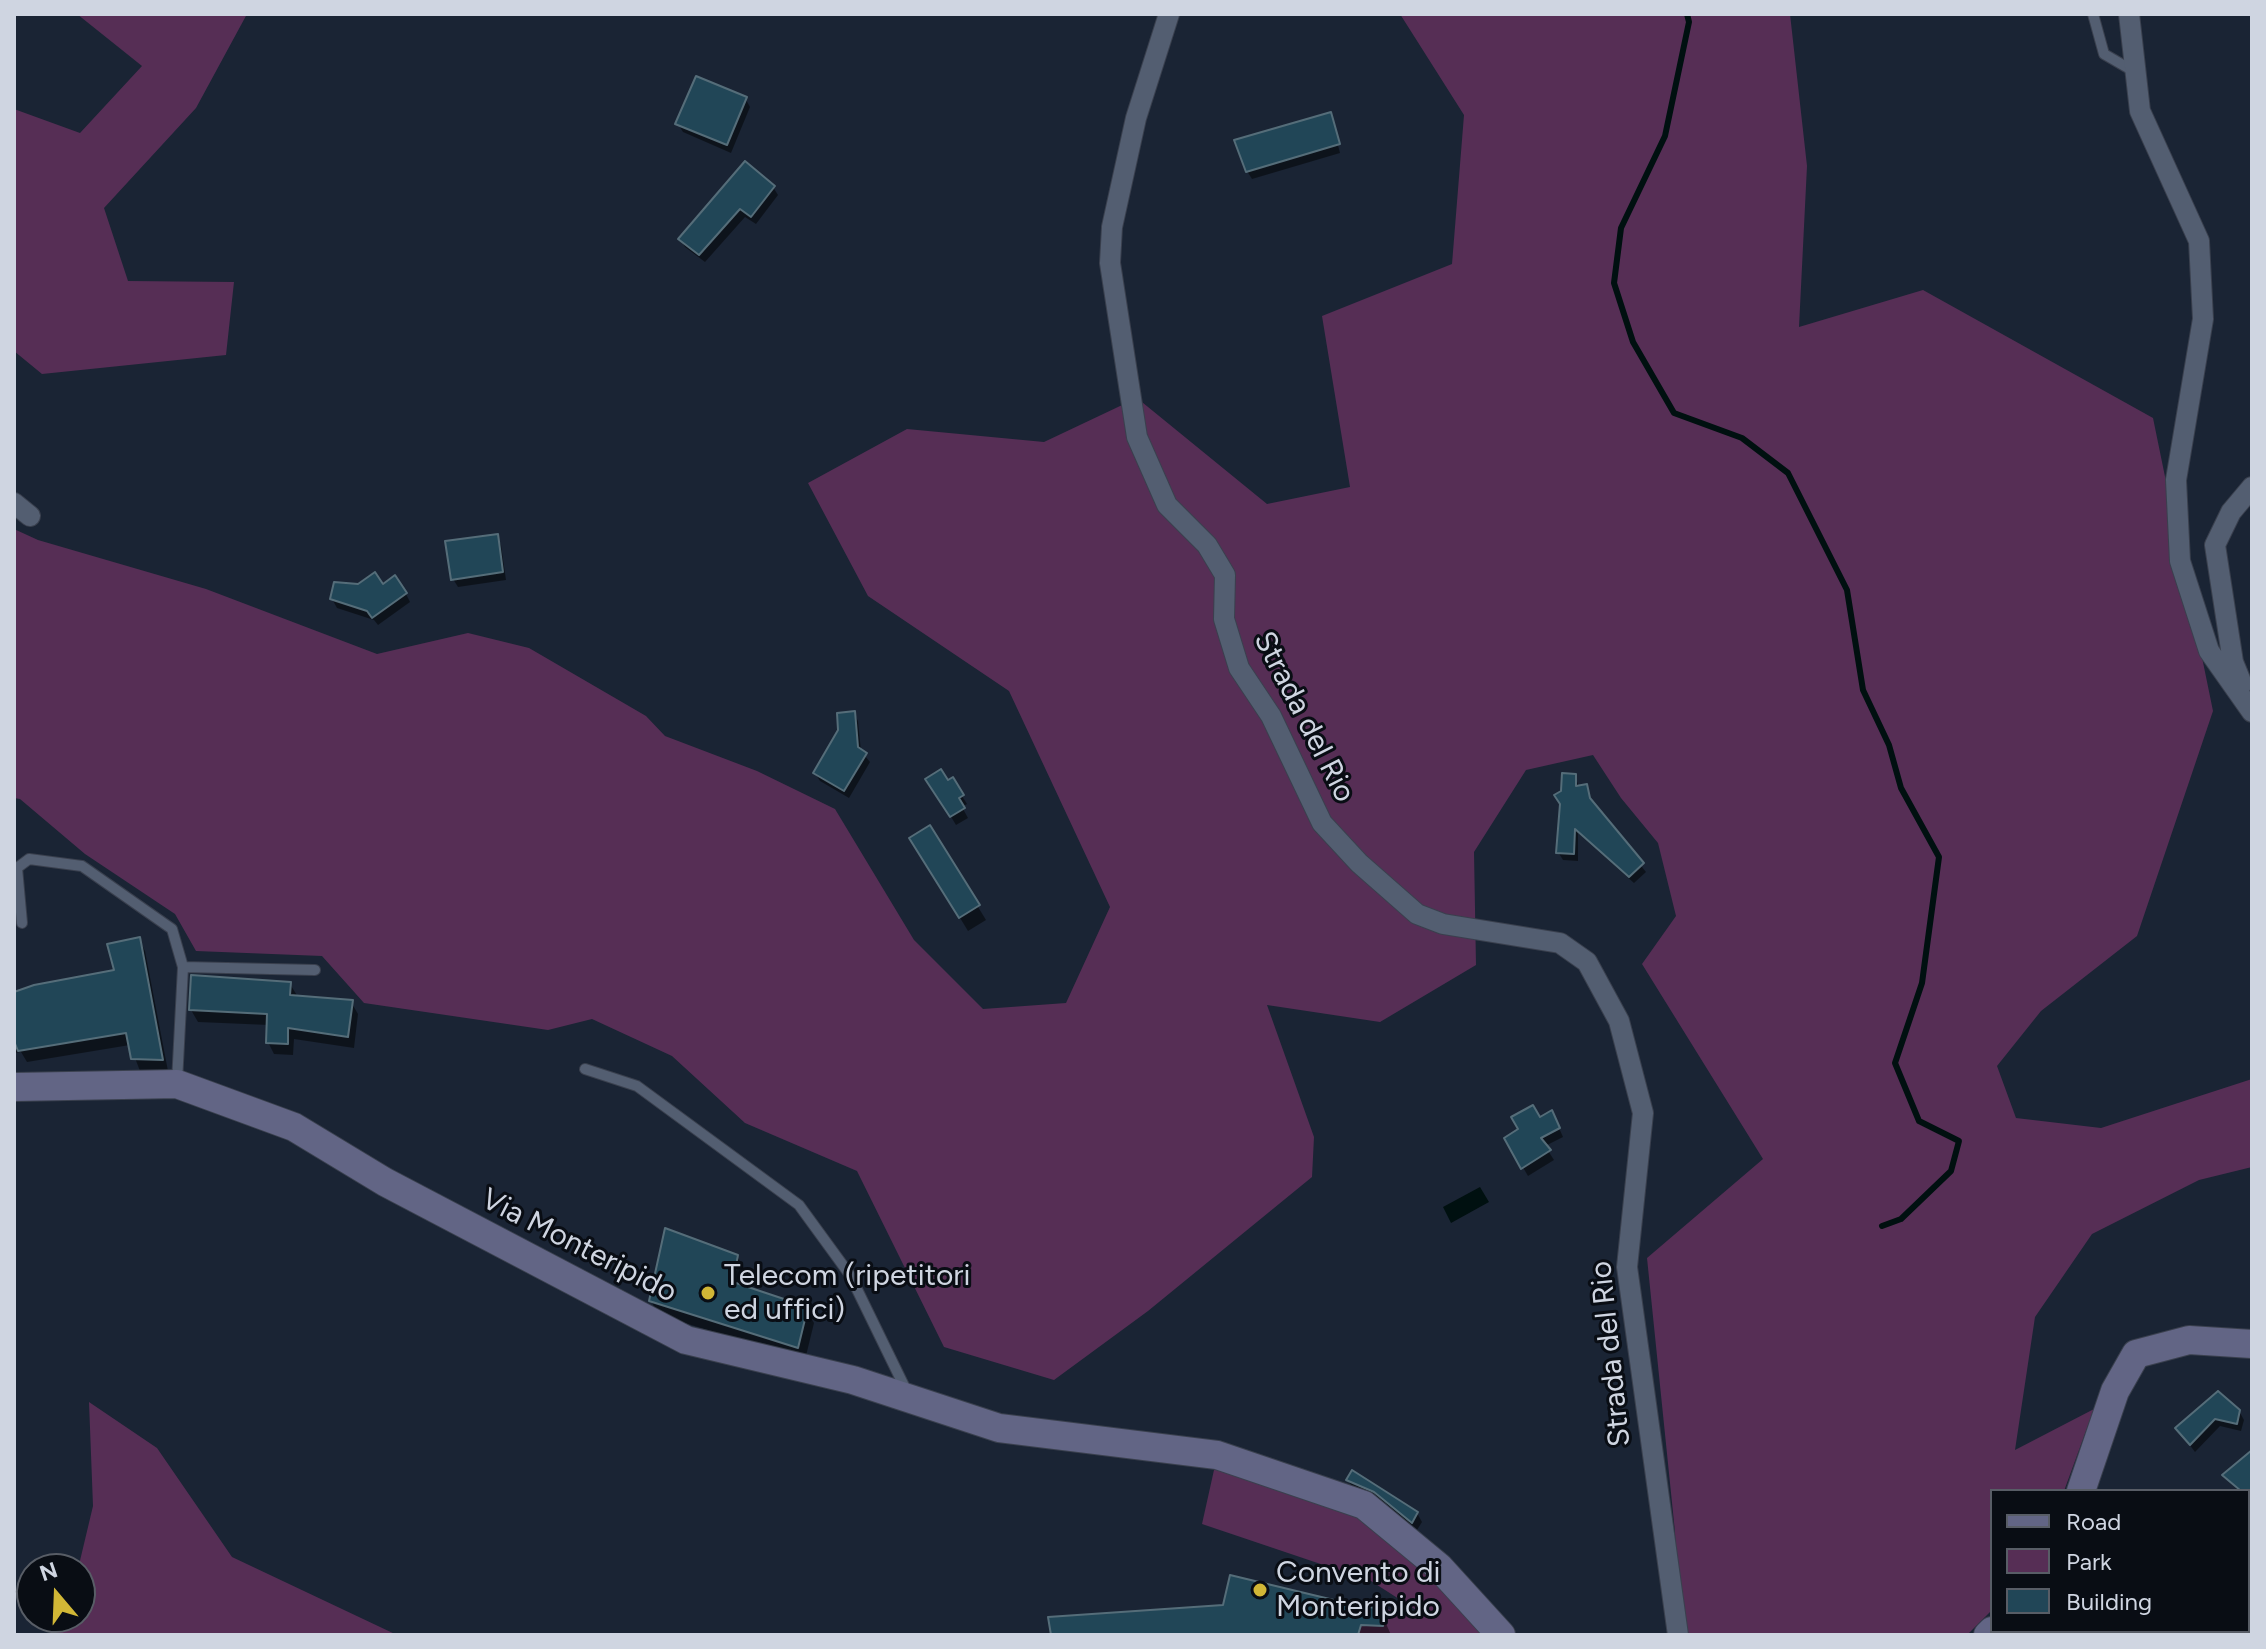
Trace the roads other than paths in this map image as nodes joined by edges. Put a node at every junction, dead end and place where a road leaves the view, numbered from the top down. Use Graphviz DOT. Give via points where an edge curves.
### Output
graph roads {
  1 [pos="1169,14"];
  2 [pos="2093,14"];
  3 [pos="2129,14"];
  4 [pos="2137,73"];
  5 [pos="2252,487"];
  6 [pos="2252,706"];
  7 [pos="2252,712"];
  8 [pos="22,923"];
  9 [pos="183,967"];
  10 [pos="315,970"];
  11 [pos="585,1069"];
  12 [pos="177,1084"];
  13 [pos="14,1087"];
  14 [pos="2252,1344"];
  15 [pos="911,1399"];
  16 [pos="2082,1489"];
  17 [pos="1501,1635"];
  18 [pos="1678,1635"];
  1 -- 18 [label="street, Strada del Rio" via="1136,118 1112,227 1110,263 1137,437 1167,505 1207,545 1225,575 1224,619 1239,668 1271,716 1322,823 1417,914 1443,924 1560,943 1587,962 1619,1021 1643,1113 1627,1267"];
  2 -- 4 [label="lane" via="2104,54"];
  3 -- 4 [label="street"];
  4 -- 7 [label="street" via="2140,111 2199,241 2203,319 2176,480 2180,561 2209,651"];
  5 -- 6 [label="street" via="2231,512 2215,545 2233,662"];
  8 -- 9 [label="lane" via="17,868 29,859 82,866 172,929"];
  9 -- 10 [label="lane"];
  9 -- 12 [label="lane"];
  11 -- 15 [label="lane" via="637,1086 799,1205 850,1275"];
  12 -- 13 [label="street, Via Monteripido"];
  12 -- 15 [label="street, Via Monteripido" via="294,1127 385,1182 686,1340"];
  14 -- 16 [label="street" via="2189,1340 2136,1354 2115,1391"];
  15 -- 17 [label="street, Via Monteripido" via="999,1428 1217,1455 1364,1505 1439,1567"];
}
